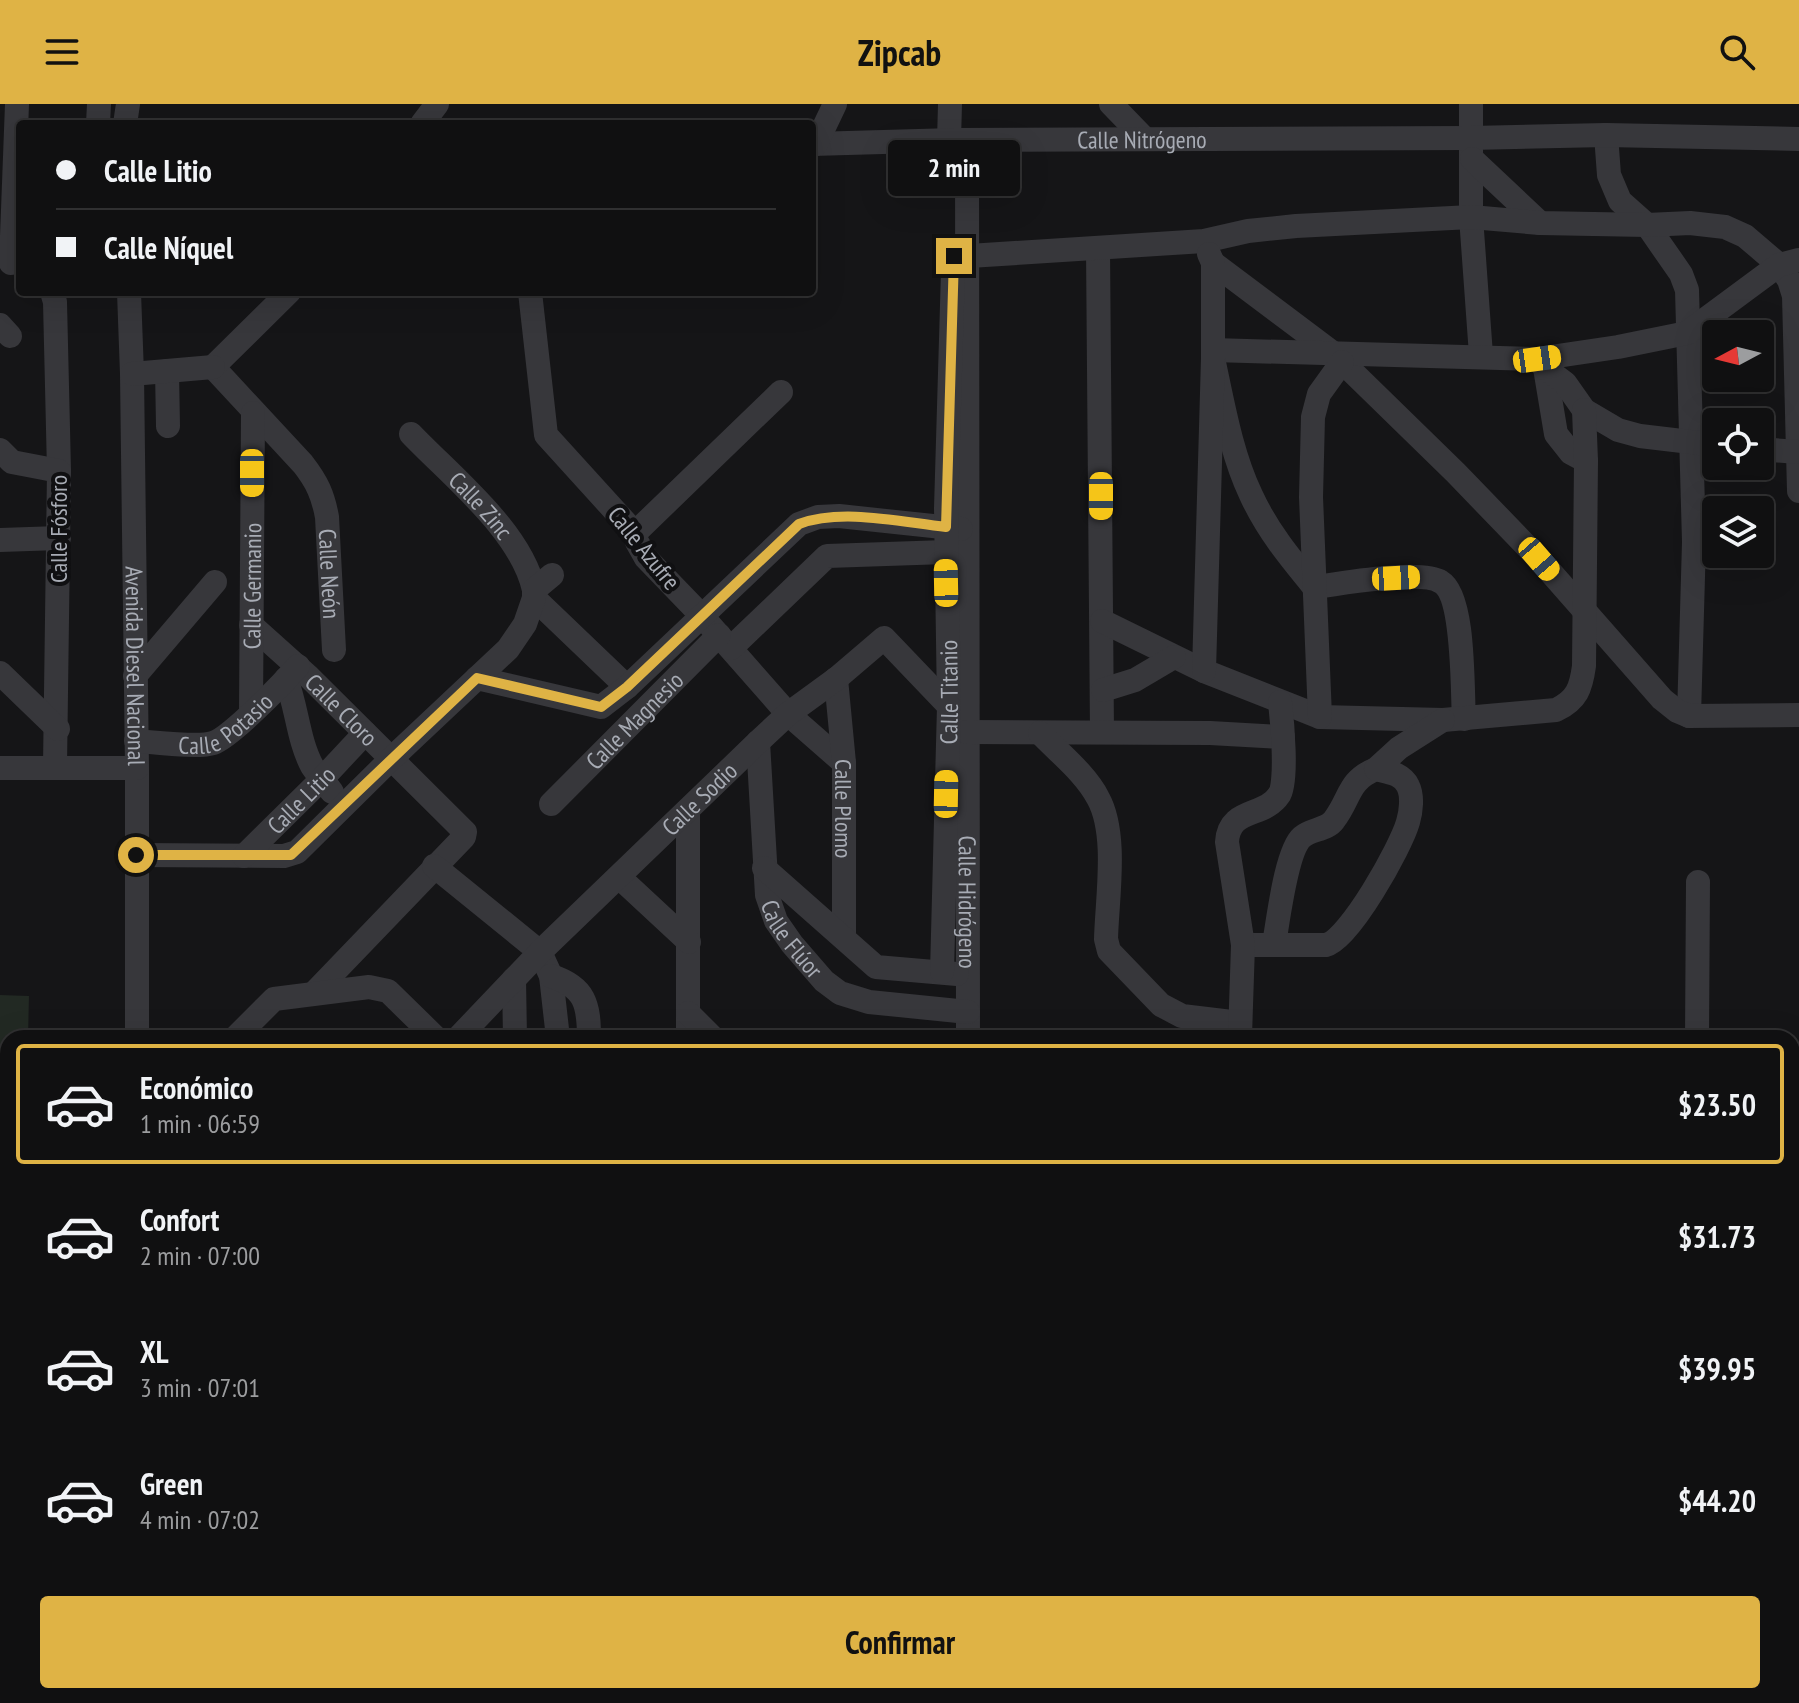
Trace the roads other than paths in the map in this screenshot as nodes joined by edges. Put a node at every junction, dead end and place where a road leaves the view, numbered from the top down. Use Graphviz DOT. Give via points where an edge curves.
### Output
graph roads {
  1 [pos="835,104"];
  2 [pos="950,104"];
  3 [pos="1111,104"];
  4 [pos="1471,104"];
  5 [pos="1606,135"];
  6 [pos="1144,138"];
  7 [pos="1799,139"];
  8 [pos="816,140"];
  9 [pos="957,140"];
  10 [pos="816,144"];
  11 [pos="1472,149"];
  12 [pos="16,157"];
  13 [pos="1471,217"];
  14 [pos="1540,223"];
  15 [pos="1647,225"];
  16 [pos="1098,248"];
  17 [pos="1208,252"];
  18 [pos="969,256"];
  19 [pos="14,263"];
  20 [pos="1789,263"];
  21 [pos="53,296"];
  22 [pos="129,296"];
  23 [pos="285,296"];
  24 [pos="530,296"];
  25 [pos="1796,299"];
  26 [pos="1687,333"];
  27 [pos="1213,354"];
  28 [pos="1481,355"];
  29 [pos="1337,357"];
  30 [pos="1541,363"];
  31 [pos="213,367"];
  32 [pos="167,371"];
  33 [pos="132,374"];
  34 [pos="781,392"];
  35 [pos="1584,410"];
  36 [pos="253,413"];
  37 [pos="168,426"];
  38 [pos="411,434"];
  39 [pos="1691,443"];
  40 [pos="1702,444"];
  41 [pos="0,450"];
  42 [pos="1774,450"];
  43 [pos="1797,452"];
  44 [pos="1586,461"];
  45 [pos="59,471"];
  46 [pos="1799,491"];
  47 [pos="953,522"];
  48 [pos="635,533"];
  49 [pos="59,538"];
  50 [pos="0,540"];
  51 [pos="946,552"];
  52 [pos="215,582"];
  53 [pos="1314,587"];
  54 [pos="540,588"];
  55 [pos="1585,613"];
  56 [pos="701,615"];
  57 [pos="1102,621"];
  58 [pos="251,625"];
  59 [pos="725,642"];
  60 [pos="334,650"];
  61 [pos="1174,657"];
  62 [pos="1204,671"];
  63 [pos="0,673"];
  64 [pos="292,673"];
  65 [pos="135,676"];
  66 [pos="477,678"];
  67 [pos="836,679"];
  68 [pos="627,687"];
  69 [pos="1103,690"];
  70 [pos="1280,702"];
  71 [pos="949,706"];
  72 [pos="251,712"];
  73 [pos="788,714"];
  74 [pos="1799,715"];
  75 [pos="1689,716"];
  76 [pos="1320,717"];
  77 [pos="1453,719"];
  78 [pos="58,729"];
  79 [pos="967,732"];
  80 [pos="1102,732"];
  81 [pos="365,733"];
  82 [pos="1040,733"];
  83 [pos="1283,737"];
  84 [pos="136,741"];
  85 [pos="758,742"];
  86 [pos="391,759"];
  87 [pos="844,763"];
  88 [pos="55,767"];
  89 [pos="0,768"];
  90 [pos="137,768"];
  91 [pos="1376,769"];
  92 [pos="322,779"];
  93 [pos="551,804"];
  94 [pos="343,806"];
  95 [pos="688,810"];
  96 [pos="136,855"];
  97 [pos="244,856"];
  98 [pos="434,866"];
  99 [pos="764,868"];
  100 [pos="619,877"];
  101 [pos="1698,882"];
  102 [pos="844,938"];
  103 [pos="689,942"];
  104 [pos="1274,944"];
  105 [pos="1243,945"];
  106 [pos="540,952"];
  107 [pos="942,972"];
  108 [pos="968,975"];
  109 [pos="551,976"];
  110 [pos="514,979"];
  111 [pos="315,992"];
  112 [pos="968,1012"];
  113 [pos="688,1013"];
  114 [pos="137,1030"];
  115 [pos="243,1030"];
  116 [pos="428,1030"];
  117 [pos="466,1030"];
  118 [pos="515,1030"];
  119 [pos="557,1030"];
  120 [pos="589,1030"];
  121 [pos="688,1030"];
  122 [pos="705,1030"];
  123 [pos="968,1030"];
  124 [pos="1236,1030"];
  125 [pos="1240,1030"];
  126 [pos="1697,1030"];
  1 -- 8 [label="street"];
  2 -- 9 [label="street"];
  3 -- 6 [label="street"];
  4 -- 11 [label="street"];
  5 -- 7 [label="street, Calle Nitrógeno"];
  5 -- 11 [label="street, Calle Nitrógeno"];
  5 -- 15 [label="street" via="1609,175 1620,201"];
  6 -- 9 [label="street, Calle Nitrógeno"];
  6 -- 11 [label="street, Calle Nitrógeno"];
  9 -- 10 [label="street, Calle Nitrógeno"];
  9 -- 18 [label="street, Calle Hidrógeno"];
  9 -- 47 [label="street"];
  11 -- 13 [label="street"];
  11 -- 14 [label="street"];
  12 -- 19 [label="street"];
  13 -- 14 [label="street"];
  13 -- 17 [label="street" via="1248,231"];
  13 -- 28 [label="street"];
  14 -- 15 [label="street"];
  15 -- 20 [label="street" via="1725,227"];
  15 -- 26 [label="street" via="1687,290"];
  16 -- 17 [label="street"];
  16 -- 18 [label="street"];
  16 -- 57 [label="street"];
  17 -- 27 [label="street"];
  17 -- 29 [label="street"];
  18 -- 47 [label="street, Calle Hidrógeno"];
  20 -- 25 [label="street"];
  20 -- 26 [label="street"];
  21 -- 45 [label="street, Calle Fósforo"];
  22 -- 33 [label="street, Avenida Diesel Nacional"];
  23 -- 31 [label="street"];
  24 -- 48 [label="street, Calle Azufre" via="546,435"];
  25 -- 43 [label="street"];
  26 -- 30 [label="street"];
  26 -- 39 [label="street"];
  27 -- 29 [label="street"];
  27 -- 53 [label="street" via="1250,495 1280,547"];
  27 -- 62 [label="street"];
  28 -- 29 [label="street"];
  28 -- 30 [label="street"];
  29 -- 53 [label="street" via="1313,417"];
  29 -- 55 [label="street" via="1456,473"];
  30 -- 35 [label="street" via="1565,383"];
  30 -- 44 [label="street" via="1556,434 1571,453"];
  31 -- 32 [label="street"];
  31 -- 36 [label="street"];
  32 -- 33 [label="street"];
  32 -- 37 [label="street"];
  33 -- 65 [label="street, Avenida Diesel Nacional"];
  34 -- 48 [label="street"];
  35 -- 39 [label="street" via="1618,430"];
  35 -- 44 [label="street"];
  36 -- 58 [label="street, Calle Germanio"];
  36 -- 60 [label="street, Calle Neón" via="303,464 323,496"];
  38 -- 54 [label="street, Calle Zinc" via="505,530"];
  39 -- 40 [label="street"];
  39 -- 75 [label="street"];
  41 -- 45 [label="street" via="12,462"];
  42 -- 43 [label="street"];
  43 -- 46 [label="street"];
  44 -- 55 [label="street"];
  45 -- 49 [label="street, Calle Fósforo"];
  47 -- 51 [label="street, Calle Titanio"];
  47 -- 56 [label="street" via="839,516 799,524"];
  47 -- 79 [label="street, Calle Hidrógeno"];
  48 -- 56 [label="street, Calle Azufre" via="646,558"];
  49 -- 50 [label="street"];
  49 -- 78 [label="street, Calle Fósforo"];
  51 -- 59 [label="street, Calle Magnesio" via="827,556"];
  51 -- 71 [label="street, Calle Titanio"];
  52 -- 65 [label="street"];
  53 -- 76 [label="street"];
  53 -- 77 [label="street" via="1422,577 1449,588 1457,619"];
  54 -- 66 [label="street" via="508,649"];
  54 -- 68 [label="street, Calle Zinc"];
  55 -- 75 [label="street" via="1662,699"];
  55 -- 77 [label="street" via="1581,688 1571,703 1531,714"];
  56 -- 59 [label="street, Calle Azufre"];
  56 -- 68 [label="street"];
  57 -- 61 [label="street"];
  57 -- 69 [label="street"];
  58 -- 64 [label="street, Calle Cloro"];
  58 -- 72 [label="street, Calle Germanio"];
  59 -- 73 [label="street, Calle Azufre"];
  59 -- 93 [label="street, Calle Magnesio"];
  61 -- 62 [label="street"];
  61 -- 69 [label="street" via="1135,680"];
  62 -- 70 [label="street"];
  63 -- 78 [label="street"];
  64 -- 72 [label="street, Calle Potasio"];
  64 -- 81 [label="street, Calle Cloro"];
  64 -- 92 [label="street" via="306,750"];
  65 -- 84 [label="street, Avenida Diesel Nacional"];
  66 -- 68 [label="street" via="601,707"];
  66 -- 86 [label="street"];
  67 -- 71 [label="street, Calle Sodio" via="884,638"];
  67 -- 73 [label="street, Calle Sodio"];
  67 -- 87 [label="street, Calle Plomo"];
  69 -- 80 [label="street"];
  70 -- 76 [label="street"];
  70 -- 83 [label="street"];
  71 -- 107 [label="street, Calle Titanio"];
  72 -- 84 [label="street, Calle Potasio" via="211,744"];
  73 -- 85 [label="street, Calle Sodio"];
  73 -- 87 [label="street, Calle Azufre"];
  74 -- 75 [label="street"];
  76 -- 77 [label="street"];
  77 -- 91 [label="street" via="1399,748"];
  78 -- 88 [label="street, Calle Fósforo"];
  79 -- 82 [label="street"];
  79 -- 108 [label="street, Calle Hidrógeno"];
  80 -- 82 [label="street"];
  80 -- 83 [label="street"];
  81 -- 86 [label="street, Calle Cloro"];
  81 -- 92 [label="street, Calle Litio"];
  82 -- 124 [label="street" via="1097,795 1106,818 1109,951 1171,1012"];
  83 -- 105 [label="street" via="1279,796 1228,830"];
  84 -- 90 [label="street, Avenida Diesel Nacional"];
  85 -- 95 [label="street, Calle Sodio"];
  85 -- 99 [label="street, Calle Flúor"];
  86 -- 94 [label="street"];
  86 -- 98 [label="street, Calle Cloro" via="465,832"];
  87 -- 102 [label="street, Calle Plomo"];
  88 -- 89 [label="street"];
  88 -- 90 [label="street"];
  90 -- 96 [label="street, Avenida Diesel Nacional"];
  91 -- 104 [label="street" via="1353,784 1329,825 1296,845"];
  91 -- 104 [label="street" via="1394,774 1409,787 1411,801 1400,845 1337,940 1326,945"];
  92 -- 94 [label="street"];
  92 -- 97 [label="street, Calle Litio"];
  94 -- 97 [label="street" via="297,852"];
  95 -- 100 [label="street, Calle Sodio"];
  95 -- 103 [label="street"];
  96 -- 97 [label="street"];
  96 -- 114 [label="street, Avenida Diesel Nacional"];
  98 -- 106 [label="street"];
  98 -- 111 [label="street, Calle Cloro"];
  99 -- 102 [label="street"];
  99 -- 112 [label="street, Calle Flúor" via="776,921 840,993 869,1002"];
  100 -- 103 [label="street"];
  100 -- 106 [label="street, Calle Sodio"];
  101 -- 126 [label="street"];
  102 -- 107 [label="street" via="876,967"];
  103 -- 113 [label="street"];
  104 -- 105 [label="street"];
  105 -- 125 [label="street"];
  106 -- 109 [label="street"];
  106 -- 110 [label="street, Calle Sodio"];
  107 -- 108 [label="street"];
  108 -- 112 [label="street, Calle Hidrógeno"];
  109 -- 119 [label="street"];
  109 -- 120 [label="street" via="576,987 585,1001"];
  110 -- 117 [label="street, Calle Sodio"];
  110 -- 118 [label="street"];
  111 -- 115 [label="street" via="274,999"];
  111 -- 116 [label="street" via="369,987 388,991"];
  112 -- 123 [label="street, Calle Hidrógeno"];
  113 -- 121 [label="street"];
  113 -- 122 [label="street"];
}
